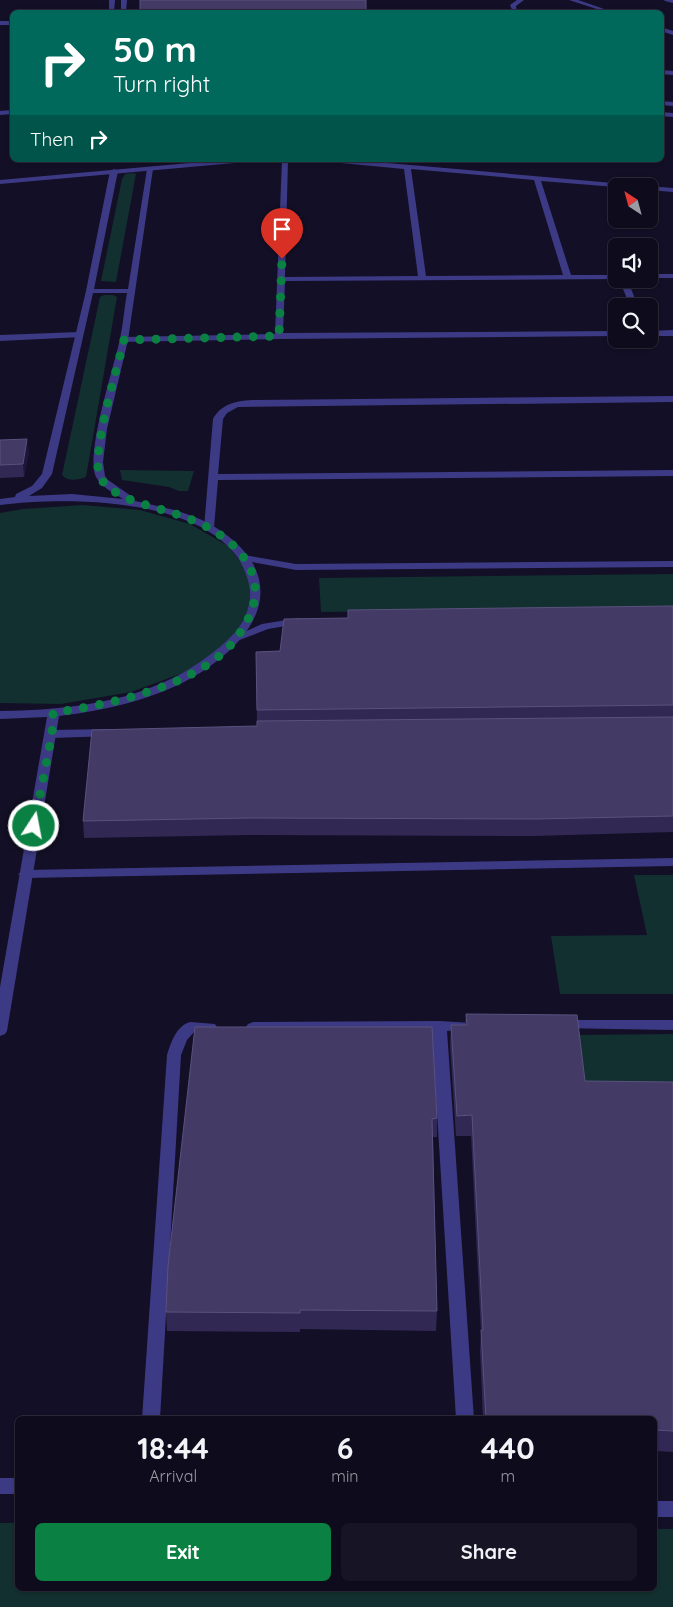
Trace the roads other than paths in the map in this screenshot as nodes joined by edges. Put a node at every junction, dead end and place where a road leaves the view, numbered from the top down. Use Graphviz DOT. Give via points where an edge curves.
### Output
graph roads {
  1 [pos="521,0"];
  2 [pos="572,0"];
  3 [pos="667,0"];
  4 [pos="673,1"];
  5 [pos="514,10"];
  6 [pos="604,10"];
  7 [pos="225,162"];
  8 [pos="285,162"];
  9 [pos="352,162"];
  10 [pos="407,167"];
  11 [pos="150,169"];
  12 [pos="114,171"];
  13 [pos="537,179"];
  14 [pos="0,182"];
  15 [pos="608,185"];
  16 [pos="658,190"];
  17 [pos="672,192"];
  18 [pos="658,276"];
  19 [pos="673,276"];
  20 [pos="568,277"];
  21 [pos="608,277"];
  22 [pos="422,278"];
  23 [pos="281,279"];
  24 [pos="131,290"];
  25 [pos="90,291"];
  26 [pos="673,333"];
  27 [pos="608,334"];
  28 [pos="658,334"];
  29 [pos="79,336"];
  30 [pos="279,336"];
  31 [pos="0,338"];
  32 [pos="124,340"];
  33 [pos="673,399"];
  34 [pos="673,473"];
  35 [pos="213,478"];
  36 [pos="0,502"];
  37 [pos="142,504"];
  38 [pos="209,528"];
  39 [pos="244,558"];
  40 [pos="673,564"];
  41 [pos="311,620"];
  42 [pos="237,638"];
  43 [pos="53,713"];
  44 [pos="0,715"];
  45 [pos="120,733"];
  46 [pos="52,734"];
  47 [pos="673,862"];
  48 [pos="25,874"];
  49 [pos="546,1025"];
  50 [pos="673,1025"];
  51 [pos="439,1026"];
  52 [pos="478,1026"];
  53 [pos="220,1027"];
  54 [pos="240,1027"];
  55 [pos="0,1031"];
  56 [pos="151,1416"];
  57 [pos="465,1416"];
  58 [pos="0,1486"];
  59 [pos="15,1486"];
  60 [pos="657,1509"];
  61 [pos="673,1509"];
  1 -- 5 [label="street" via="513,6"];
  2 -- 6 [label="street"];
  3 -- 4 [label="street"];
  7 -- 11 [label="street"];
  8 -- 23 [label="street"];
  9 -- 10 [label="street"];
  10 -- 13 [label="street"];
  10 -- 22 [label="street"];
  11 -- 12 [label="street"];
  11 -- 24 [label="street"];
  12 -- 14 [label="street"];
  12 -- 25 [label="street"];
  13 -- 15 [label="street"];
  13 -- 20 [label="street"];
  16 -- 17 [label="street"];
  18 -- 19 [label="street"];
  20 -- 21 [label="street"];
  20 -- 22 [label="street"];
  22 -- 23 [label="street"];
  23 -- 30 [label="street"];
  24 -- 25 [label="street"];
  24 -- 32 [label="street"];
  25 -- 29 [label="street"];
  26 -- 28 [label="street"];
  27 -- 30 [label="street"];
  29 -- 31 [label="street"];
  29 -- 36 [label="street" via="45,479 32,491"];
  30 -- 32 [label="street"];
  32 -- 37 [label="street" via="102,429 98,469 110,488"];
  33 -- 35 [label="street" via="241,404 224,410 218,419"];
  34 -- 35 [label="street"];
  35 -- 38 [label="street"];
  36 -- 37 [label="street" via="71,497"];
  37 -- 38 [label="street"];
  38 -- 39 [label="street"];
  39 -- 40 [label="street" via="296,567"];
  39 -- 42 [label="street" via="254,576 256,597 251,617"];
  41 -- 42 [label="street" via="266,626"];
  42 -- 43 [label="street" via="214,659 183,678 152,691 100,706"];
  43 -- 44 [label="street"];
  43 -- 46 [label="street"];
  45 -- 46 [label="street"];
  46 -- 48 [label="street"];
  47 -- 48 [label="street"];
  48 -- 55 [label="street"];
  49 -- 50 [label="street"];
  51 -- 52 [label="street"];
  51 -- 54 [label="street"];
  51 -- 57 [label="street"];
  53 -- 56 [label="street" via="190,1027 180,1038 174,1055"];
  58 -- 59 [label="street"];
  60 -- 61 [label="street"];
}
